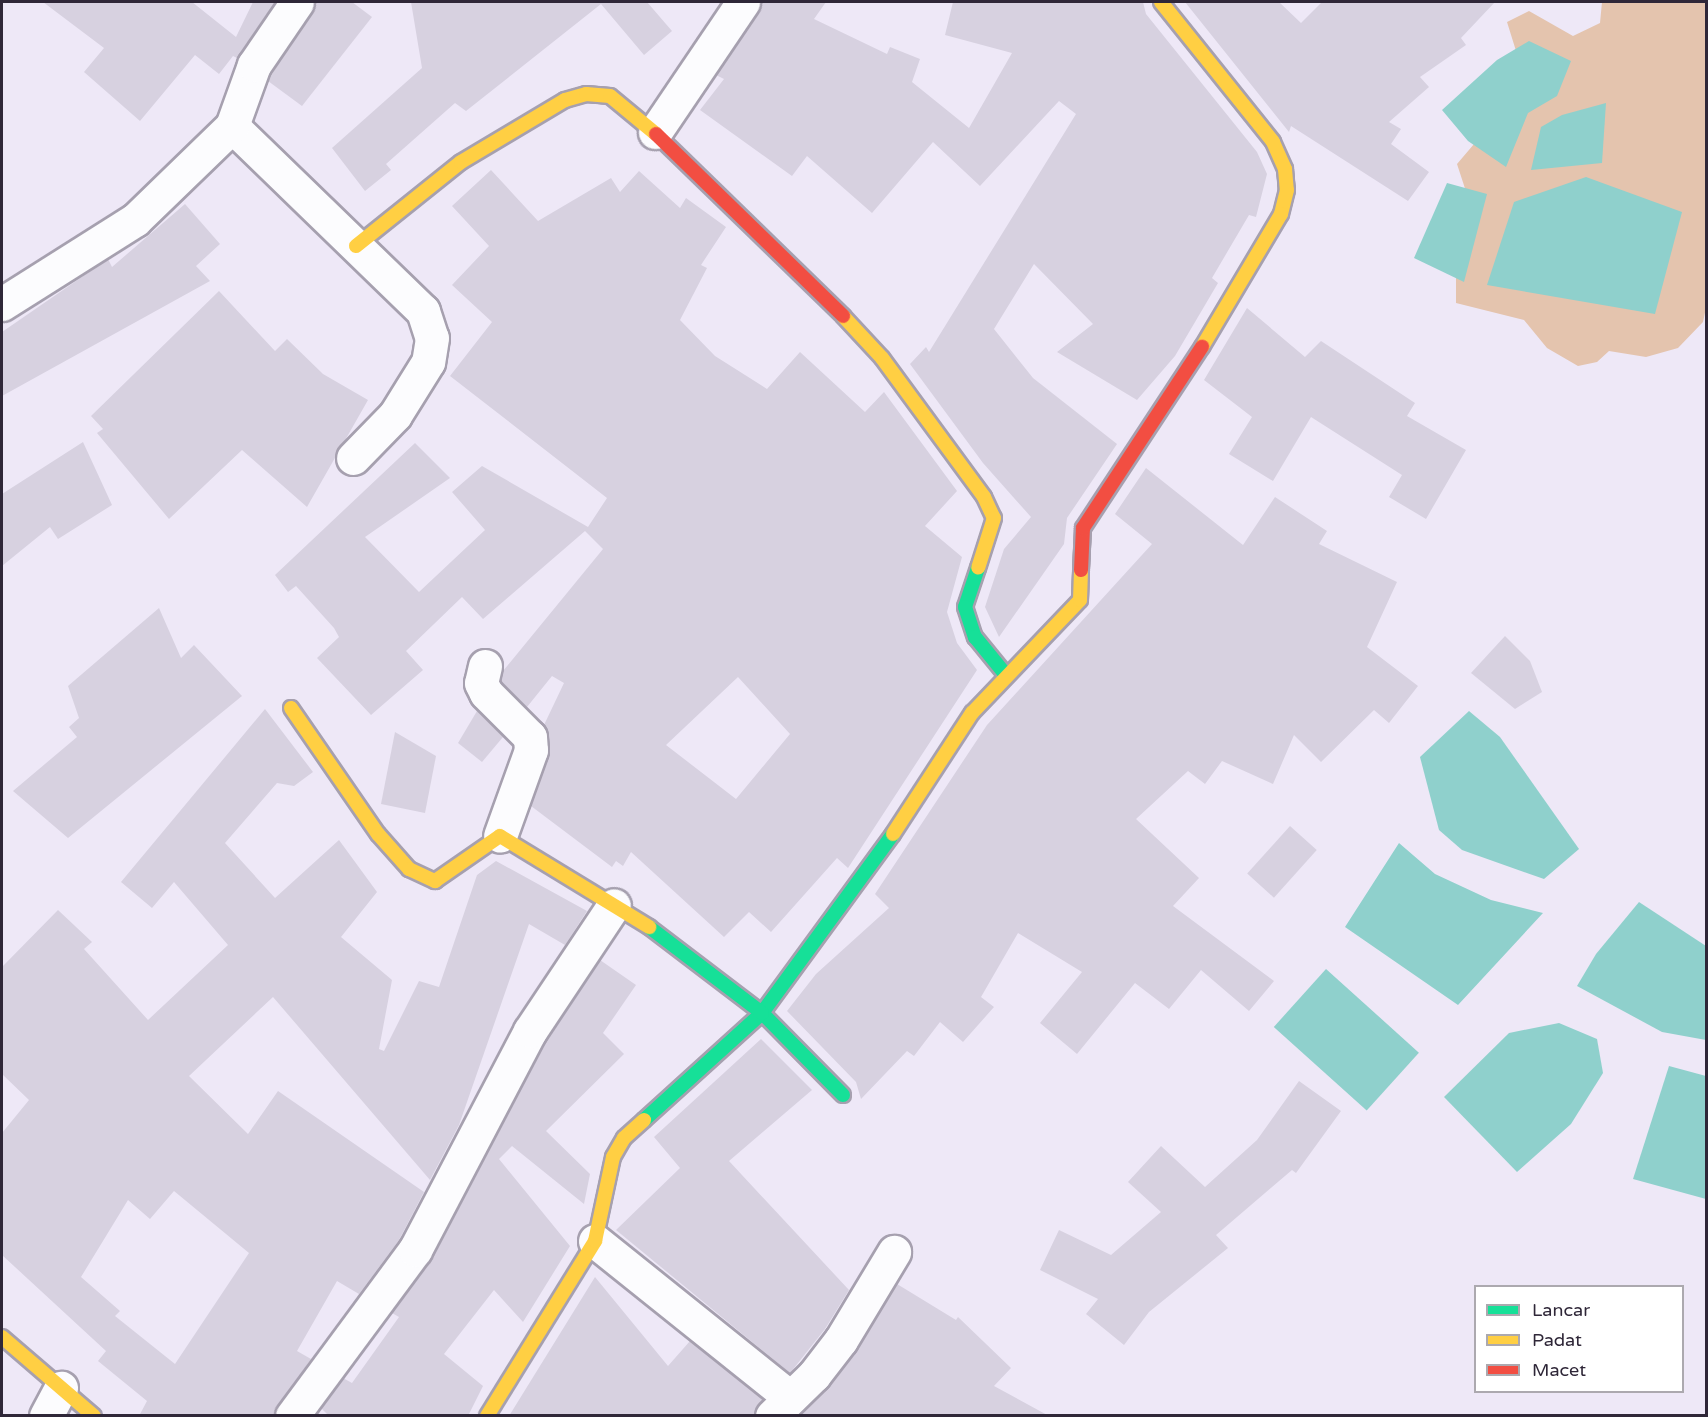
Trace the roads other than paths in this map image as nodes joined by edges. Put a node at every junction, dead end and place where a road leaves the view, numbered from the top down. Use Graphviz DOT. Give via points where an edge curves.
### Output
graph roads {
  1 [pos="297,2"];
  2 [pos="742,2"];
  3 [pos="1164,3"];
  4 [pos="232,126"];
  5 [pos="655,132"];
  6 [pos="356,246"];
  7 [pos="2,304"];
  8 [pos="353,458"];
  9 [pos="485,666"];
  10 [pos="1006,675"];
  11 [pos="291,708"];
  12 [pos="500,836"];
  13 [pos="614,905"];
  14 [pos="762,1013"];
  15 [pos="843,1095"];
  16 [pos="595,1241"];
  17 [pos="894,1252"];
  18 [pos="2,1337"];
  19 [pos="53,1402"];
  20 [pos="781,1406"];
  21 [pos="94,1416"];
  22 [pos="292,1416"];
  23 [pos="487,1416"];
  1 -- 4 [label="street" via="254,65"];
  2 -- 5 [label="street"];
  3 -- 10 [label="street" via="1273,142 1285,169 1287,190 1281,214 1177,389 1083,528 1080,600"];
  4 -- 6 [label="street"];
  4 -- 7 [label="street" via="135,220"];
  5 -- 6 [label="street" via="610,96 586,94 565,100 461,162"];
  5 -- 10 [label="street" via="795,266 882,358 984,497 994,518 965,607 975,637"];
  6 -- 8 [label="street" via="423,310 432,338 428,362 394,415"];
  9 -- 12 [label="street" via="482,683 486,693 530,738 531,750"];
  10 -- 14 [label="street" via="972,713 868,872"];
  11 -- 12 [label="street" via="378,834 409,869 435,881"];
  12 -- 13 [label="street"];
  13 -- 14 [label="street"];
  13 -- 22 [label="street" via="530,1031 414,1250"];
  14 -- 15 [label="street"];
  14 -- 16 [label="street" via="624,1138 613,1157"];
  16 -- 20 [label="street"];
  16 -- 23 [label="street"];
  17 -- 20 [label="street" via="841,1340"];
  18 -- 19 [label="street"];
  19 -- 21 [label="street"];
}
